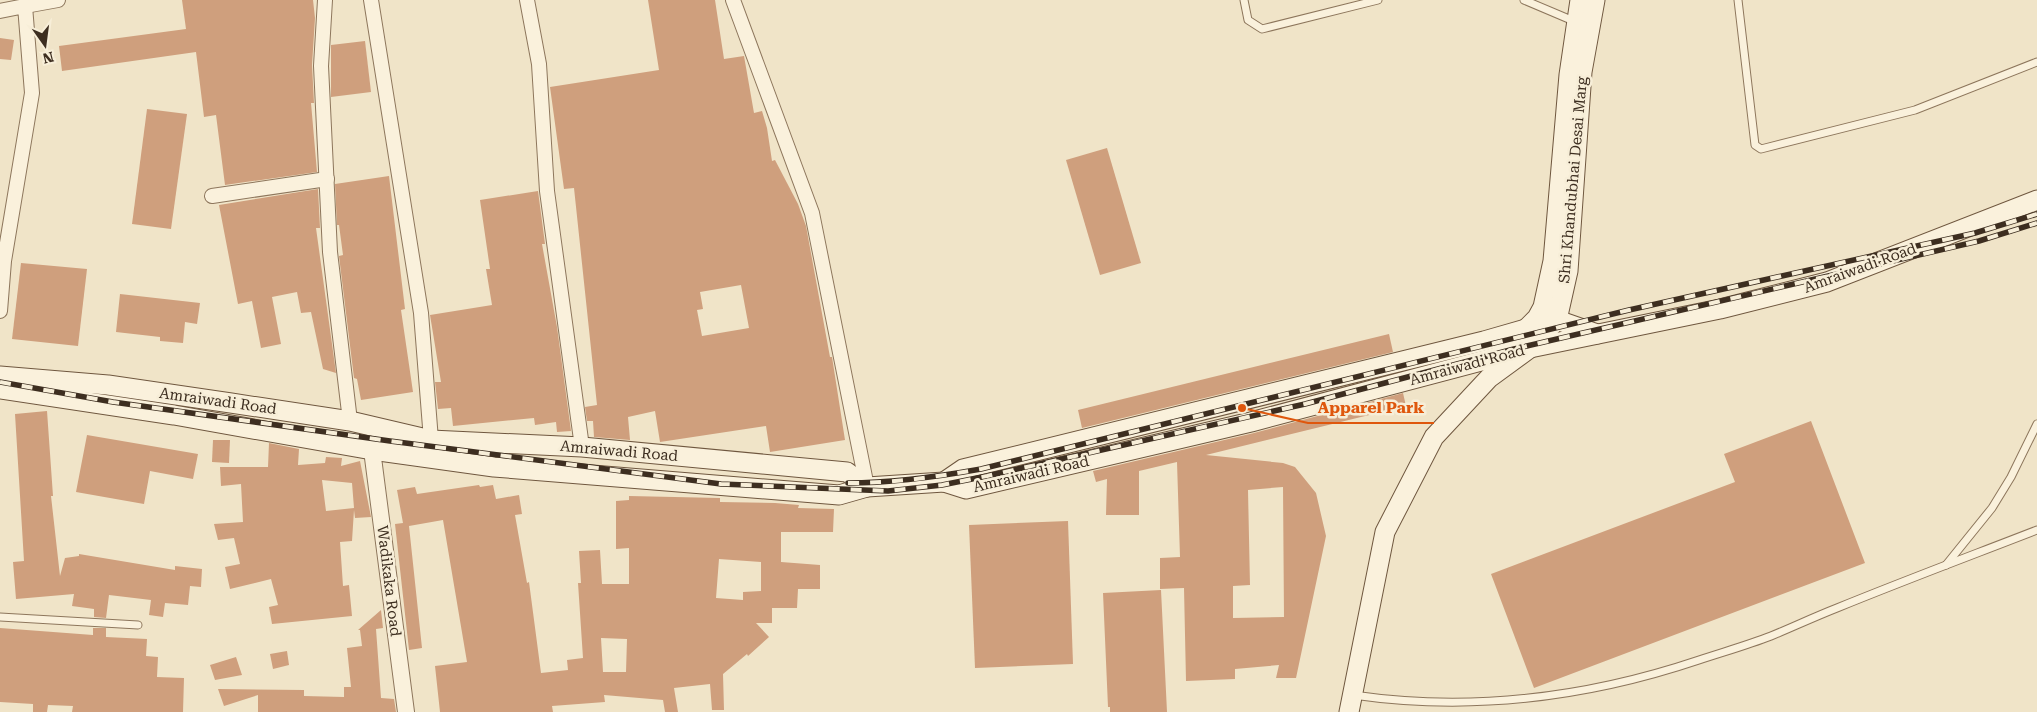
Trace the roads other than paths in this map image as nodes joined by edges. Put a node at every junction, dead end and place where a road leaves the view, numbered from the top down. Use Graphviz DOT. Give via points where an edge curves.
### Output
graph roads {
  1 [pos="58,0"];
  2 [pos="326,0"];
  3 [pos="371,0"];
  4 [pos="527,0"];
  5 [pos="733,0"];
  6 [pos="1244,0"];
  7 [pos="1378,0"];
  8 [pos="1524,0"];
  9 [pos="1580,0"];
  10 [pos="1595,0"];
  11 [pos="1738,0"];
  12 [pos="25,6"];
  13 [pos="0,11"];
  14 [pos="1576,22"];
  15 [pos="2037,62"];
  16 [pos="327,178"];
  17 [pos="212,196"];
  18 [pos="2037,200"];
  19 [pos="1562,248"];
  20 [pos="2,261"];
  21 [pos="0,311"];
  22 [pos="1558,320"];
  23 [pos="1527,329"];
  24 [pos="1598,334"];
  25 [pos="1530,348"];
  26 [pos="1498,358"];
  27 [pos="0,376"];
  28 [pos="0,389"];
  29 [pos="350,421"];
  30 [pos="2037,424"];
  31 [pos="431,440"];
  32 [pos="582,447"];
  33 [pos="372,450"];
  34 [pos="944,482"];
  35 [pos="867,486"];
  36 [pos="2037,530"];
  37 [pos="1946,565"];
  38 [pos="0,617"];
  39 [pos="138,624"];
  40 [pos="1351,703"];
  41 [pos="1506,708"];
  42 [pos="1453,710"];
  43 [pos="406,712"];
  44 [pos="1337,712"];
  1 -- 12 [label="street"];
  2 -- 16 [label="street" via="321,66"];
  3 -- 31 [label="street" via="421,313"];
  4 -- 32 [label="street" via="538,64 547,191"];
  5 -- 35 [label="street" via="812,213"];
  6 -- 7 [label="lane" via="1248,20 1262,29"];
  8 -- 14 [label="lane"];
  9 -- 14 [label="main road, Shri Khandubhai Desai Marg"];
  10 -- 19 [label="main road, Shri Khandubhai Desai Marg" via="1582,72"];
  11 -- 15 [label="lane" via="1755,145 1761,149 1915,110"];
  12 -- 13 [label="street"];
  12 -- 20 [label="street" via="32,93"];
  14 -- 19 [label="main road, Shri Khandubhai Desai Marg"];
  16 -- 17 [label="street"];
  16 -- 29 [label="street" via="330,252"];
  18 -- 24 [label="main road, Amraiwadi Road" via="1827,282 1720,309"];
  19 -- 22 [label="main road, Shri Khandubhai Desai Marg" via="1568,271"];
  19 -- 23 [label="main road, Shri Khandubhai Desai Marg" via="1543,307"];
  20 -- 21 [label="street"];
  22 -- 23 [label="main road"];
  22 -- 24 [label="main road"];
  22 -- 25 [label="main road"];
  23 -- 26 [label="main road, Shri Khandubhai Desai Marg"];
  23 -- 34 [label="main road" via="963,469"];
  24 -- 25 [label="main road, Amraiwadi Road"];
  25 -- 26 [label="main road, Amraiwadi Road"];
  25 -- 40 [label="main road" via="1489,378 1434,437 1385,532"];
  26 -- 34 [label="main road, Amraiwadi Road" via="1251,422 978,487 966,489"];
  26 -- 44 [label="main road, Shri Khandubhai Desai Marg" via="1471,379 1424,431 1372,529"];
  27 -- 29 [label="main road, Amraiwadi Road" via="108,385"];
  28 -- 33 [label="main road"];
  29 -- 31 [label="main road, Amraiwadi Road"];
  30 -- 37 [label="lane" via="1992,508"];
  31 -- 32 [label="main road, Amraiwadi Road"];
  32 -- 35 [label="main road, Amraiwadi Road" via="848,472"];
  33 -- 35 [label="main road" via="494,467 839,495"];
  33 -- 43 [label="street, Wadikaka Road"];
  34 -- 35 [label="main road, Amraiwadi Road"];
  36 -- 37 [label="lane"];
  37 -- 41 [label="lane" via="1770,636 1644,678"];
  38 -- 39 [label="lane"];
  40 -- 42 [label="lane"];
}
